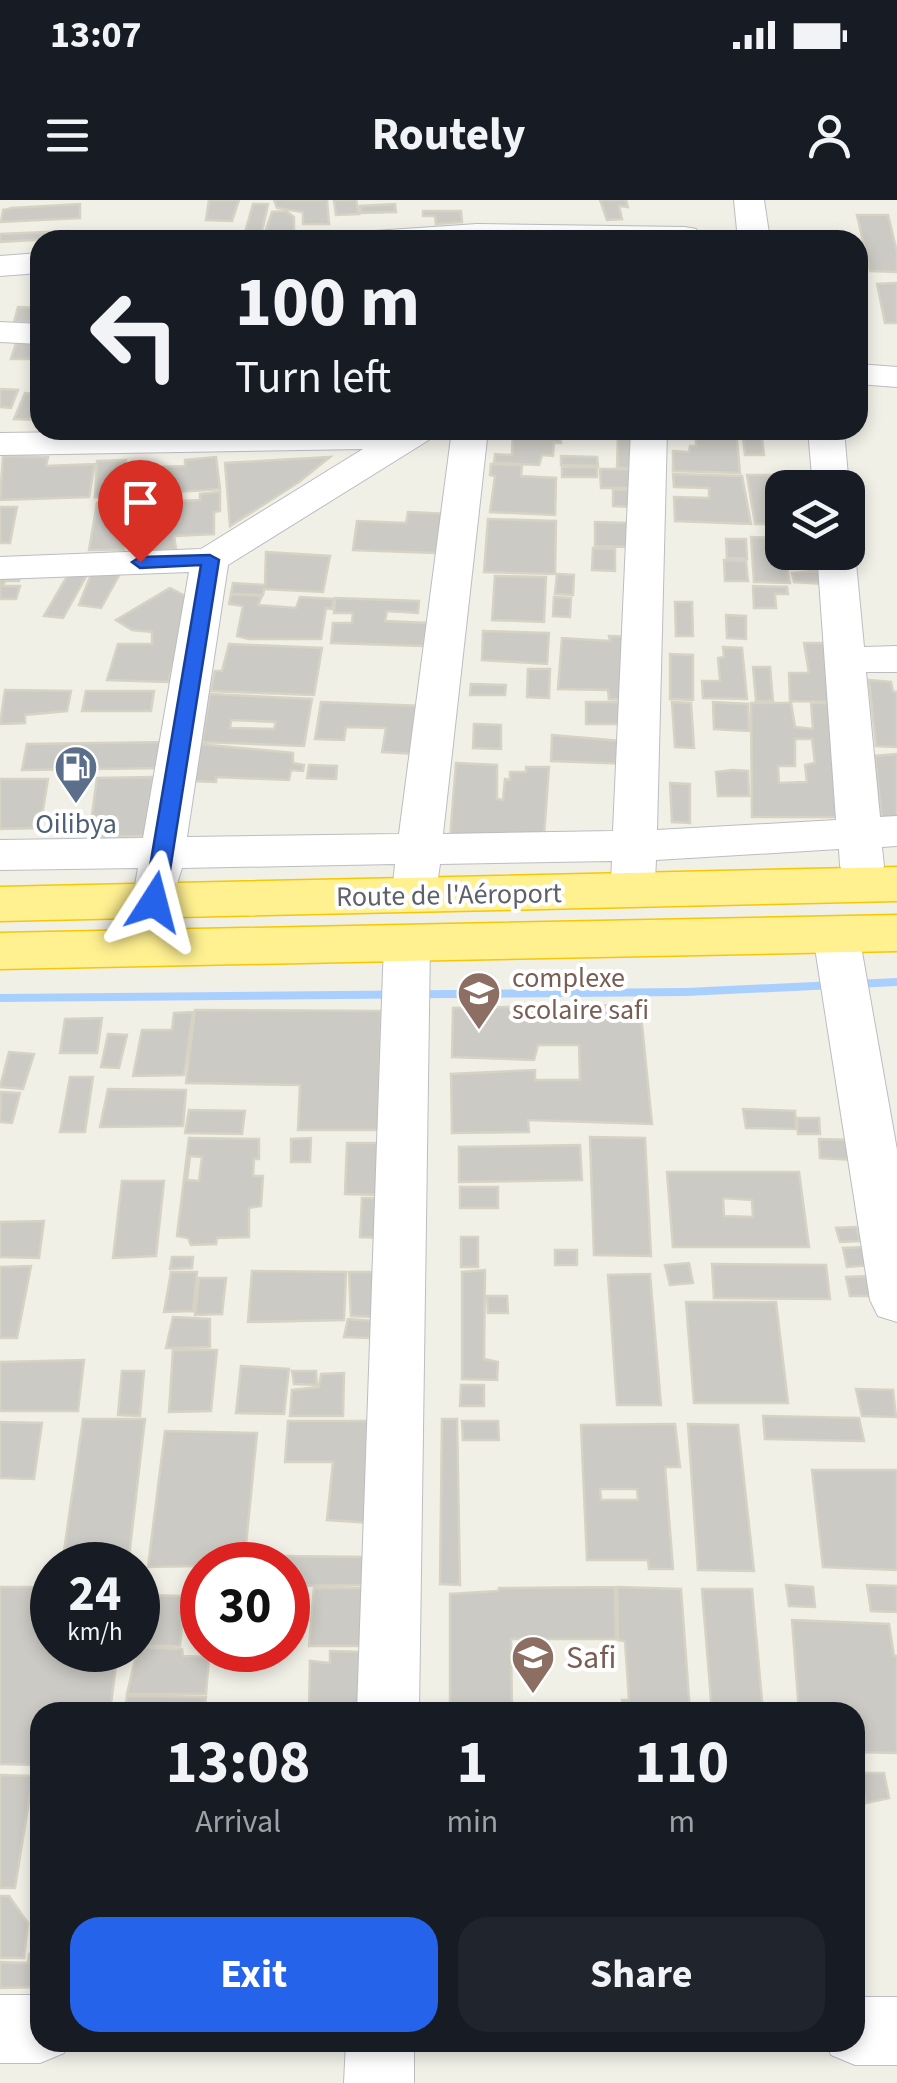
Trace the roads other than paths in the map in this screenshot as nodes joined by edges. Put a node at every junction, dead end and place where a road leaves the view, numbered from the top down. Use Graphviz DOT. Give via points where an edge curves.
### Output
graph roads {
  1 [pos="489,200"];
  2 [pos="749,200"];
  3 [pos="688,229"];
  4 [pos="478,230"];
  5 [pos="635,230"];
  6 [pos="753,230"];
  7 [pos="30,264"];
  8 [pos="0,266"];
  9 [pos="0,332"];
  10 [pos="30,334"];
  11 [pos="868,375"];
  12 [pos="897,377"];
  13 [pos="165,440"];
  14 [pos="403,440"];
  15 [pos="469,440"];
  16 [pos="648,440"];
  17 [pos="827,440"];
  18 [pos="0,444"];
  19 [pos="829,470"];
  20 [pos="210,560"];
  21 [pos="0,568"];
  22 [pos="838,570"];
  23 [pos="897,658"];
  24 [pos="845,660"];
  25 [pos="878,832"];
  26 [pos="162,853"];
  27 [pos="0,855"];
  28 [pos="634,868"];
  29 [pos="881,884"];
  30 [pos="413,896"];
  31 [pos="154,902"];
  32 [pos="0,904"];
  33 [pos="897,933"];
  34 [pos="836,935"];
  35 [pos="0,951"];
  36 [pos="897,1300"];
  37 [pos="388,1702"];
  38 [pos="0,2029"];
  39 [pos="30,2029"];
  40 [pos="865,2031"];
  41 [pos="897,2031"];
  42 [pos="380,2052"];
  43 [pos="379,2083"];
  1 -- 4 [label="street"];
  2 -- 6 [label="street"];
  3 -- 5 [label="street"];
  7 -- 8 [label="street"];
  9 -- 10 [label="street"];
  11 -- 12 [label="street"];
  13 -- 18 [label="street"];
  14 -- 20 [label="street"];
  15 -- 30 [label="street"];
  16 -- 28 [label="street"];
  17 -- 19 [label="street"];
  20 -- 21 [label="street"];
  20 -- 26 [label="street"];
  22 -- 24 [label="street"];
  23 -- 24 [label="street"];
  24 -- 25 [label="street"];
  25 -- 28 [label="street"];
  25 -- 29 [label="street"];
  26 -- 27 [label="street"];
  26 -- 30 [label="street"];
  26 -- 31 [label="street"];
  28 -- 29 [label="highway, Route de l'Aéroport"];
  28 -- 30 [label="highway, Route de l'Aéroport"];
  30 -- 31 [label="highway, Route de l'Aéroport"];
  30 -- 34 [label="highway, Route de l'Aéroport"];
  30 -- 35 [label="highway, Route de l'Aéroport"];
  30 -- 37 [label="street"];
  31 -- 32 [label="highway, Route de l'Aéroport"];
  33 -- 34 [label="highway, Route de l'Aéroport"];
  34 -- 36 [label="street"];
  38 -- 39 [label="street"];
  40 -- 41 [label="street"];
  42 -- 43 [label="street"];
}
